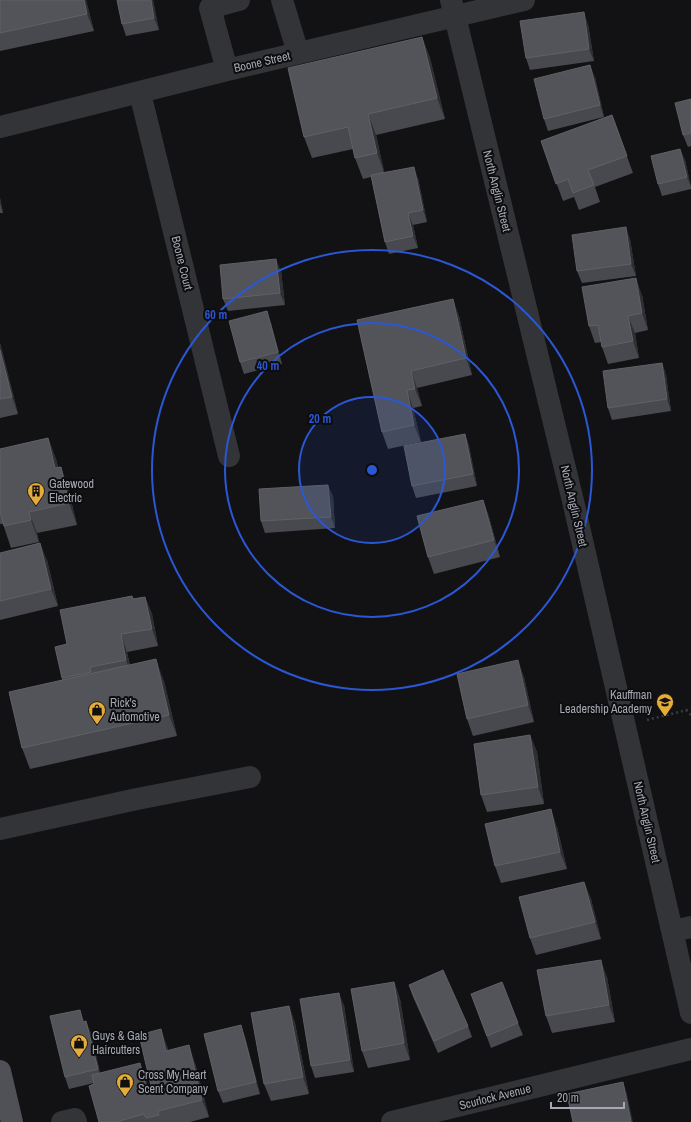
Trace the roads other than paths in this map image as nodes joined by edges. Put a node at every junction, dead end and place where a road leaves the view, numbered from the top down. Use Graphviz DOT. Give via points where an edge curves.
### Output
graph roads {
  1 [pos="239,0"];
  2 [pos="282,0"];
  3 [pos="524,0"];
  4 [pos="453,8"];
  5 [pos="298,53"];
  6 [pos="227,70"];
  7 [pos="140,93"];
  8 [pos="0,127"];
  9 [pos="229,456"];
  10 [pos="250,777"];
  11 [pos="0,829"];
  12 [pos="682,929"];
  13 [pos="691,1014"];
  14 [pos="691,1049"];
  15 [pos="0,1071"];
  16 [pos="8,1120"];
  17 [pos="62,1122"];
  18 [pos="76,1122"];
  19 [pos="392,1122"];
  1 -- 6 [label="street" via="210,8"];
  2 -- 5 [label="street"];
  3 -- 4 [label="street, Boone Street"];
  4 -- 5 [label="street, Boone Street"];
  4 -- 12 [label="street, North Anglin Street" via="625,725"];
  5 -- 6 [label="street, Boone Street"];
  6 -- 7 [label="street, Boone Street"];
  7 -- 8 [label="street, Boone Street"];
  7 -- 9 [label="street, Boone Court"];
  10 -- 11 [label="street"];
  12 -- 13 [label="street, North Anglin Street"];
  14 -- 19 [label="street, Scurlock Avenue"];
  15 -- 16 [label="main road"];
  17 -- 18 [label="street" via="75,1119"];
}
